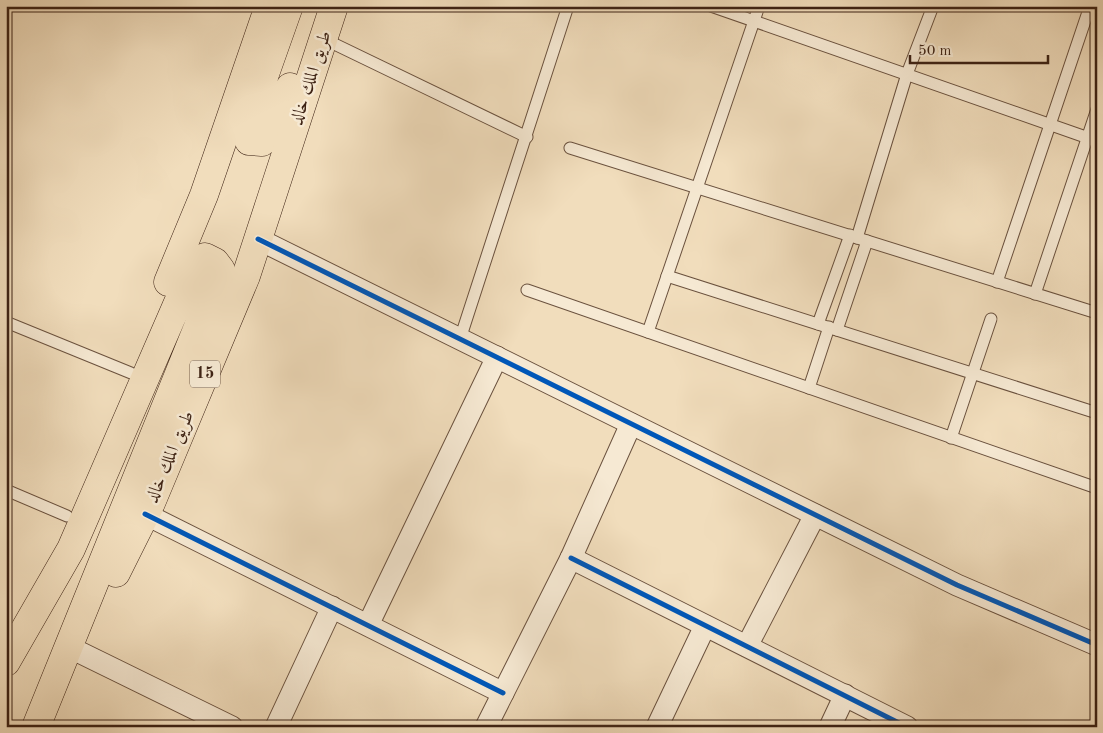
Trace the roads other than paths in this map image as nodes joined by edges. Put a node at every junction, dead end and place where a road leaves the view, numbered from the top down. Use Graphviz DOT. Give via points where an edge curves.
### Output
graph roads {
  1 [pos="268,6"];
  2 [pos="289,6"];
  3 [pos="322,6"];
  4 [pos="334,6"];
  5 [pos="568,6"];
  6 [pos="711,6"];
  7 [pos="759,6"];
  8 [pos="933,6"];
  9 [pos="1090,6"];
  10 [pos="754,21"];
  11 [pos="324,39"];
  12 [pos="907,74"];
  13 [pos="1097,109"];
  14 [pos="1049,124"];
  15 [pos="526,137"];
  16 [pos="1092,139"];
  17 [pos="570,148"];
  18 [pos="698,188"];
  19 [pos="858,238"];
  20 [pos="258,239"];
  21 [pos="840,264"];
  22 [pos="857,270"];
  23 [pos="667,276"];
  24 [pos="997,282"];
  25 [pos="527,290"];
  26 [pos="1035,294"];
  27 [pos="1097,313"];
  28 [pos="991,319"];
  29 [pos="6,322"];
  30 [pos="828,327"];
  31 [pos="648,332"];
  32 [pos="460,339"];
  33 [pos="498,357"];
  34 [pos="131,374"];
  35 [pos="972,374"];
  36 [pos="809,388"];
  37 [pos="1097,413"];
  38 [pos="631,424"];
  39 [pos="951,438"];
  40 [pos="1097,488"];
  41 [pos="6,490"];
  42 [pos="145,514"];
  43 [pos="815,515"];
  44 [pos="67,516"];
  45 [pos="571,558"];
  46 [pos="332,607"];
  47 [pos="368,625"];
  48 [pos="705,626"];
  49 [pos="6,645"];
  50 [pos="1097,645"];
  51 [pos="747,646"];
  52 [pos="77,651"];
  53 [pos="6,662"];
  54 [pos="503,693"];
  55 [pos="845,696"];
  56 [pos="37,727"];
  57 [pos="232,727"];
  58 [pos="276,727"];
  59 [pos="486,727"];
  60 [pos="657,727"];
  61 [pos="830,727"];
  62 [pos="907,727"];
  1 -- 34 [label="highway" via="204,195"];
  2 -- 3 [label="highway" via="248,122 249,142 262,142 273,130"];
  4 -- 11 [label="highway, طريق الملك خالد / 15"];
  5 -- 15 [label="lane"];
  6 -- 10 [label="lane"];
  7 -- 10 [label="lane"];
  8 -- 12 [label="lane"];
  9 -- 14 [label="lane"];
  10 -- 12 [label="lane"];
  10 -- 18 [label="lane"];
  11 -- 15 [label="lane"];
  11 -- 20 [label="highway, طريق الملك خالد / 15"];
  12 -- 14 [label="lane"];
  12 -- 19 [label="lane"];
  13 -- 16 [label="lane"];
  14 -- 16 [label="lane"];
  14 -- 24 [label="lane"];
  15 -- 32 [label="lane"];
  16 -- 26 [label="lane"];
  17 -- 18 [label="lane"];
  18 -- 19 [label="lane"];
  18 -- 23 [label="lane"];
  19 -- 21 [label="lane"];
  19 -- 22 [label="lane"];
  19 -- 24 [label="lane"];
  20 -- 32 [label="street"];
  20 -- 42 [label="highway, طريق الملك خالد / 15" via="246,276"];
  21 -- 22 [label="lane"];
  21 -- 30 [label="lane"];
  22 -- 30 [label="lane"];
  23 -- 30 [label="lane"];
  23 -- 31 [label="lane"];
  24 -- 26 [label="lane"];
  25 -- 31 [label="lane"];
  26 -- 27 [label="lane"];
  28 -- 35 [label="lane"];
  29 -- 34 [label="lane"];
  30 -- 35 [label="lane"];
  30 -- 36 [label="lane"];
  31 -- 36 [label="lane"];
  32 -- 33 [label="street"];
  33 -- 38 [label="street"];
  33 -- 47 [label="street"];
  34 -- 44 [label="highway"];
  35 -- 37 [label="lane"];
  35 -- 39 [label="lane"];
  36 -- 39 [label="lane"];
  38 -- 43 [label="street"];
  38 -- 45 [label="street"];
  39 -- 40 [label="lane"];
  41 -- 44 [label="lane"];
  42 -- 46 [label="street"];
  42 -- 52 [label="highway, طريق الملك خالد / 15"];
  43 -- 50 [label="street" via="958,585"];
  43 -- 51 [label="street"];
  44 -- 49 [label="highway"];
  45 -- 48 [label="street"];
  45 -- 54 [label="street"];
  46 -- 47 [label="street"];
  46 -- 58 [label="street"];
  47 -- 54 [label="street"];
  48 -- 51 [label="street"];
  48 -- 60 [label="street"];
  51 -- 55 [label="street"];
  52 -- 56 [label="highway, طريق الملك خالد / 15"];
  52 -- 57 [label="street"];
  53 -- 56 [label="highway" via="71,549 196,261 205,257 215,262 221,270"];
  54 -- 59 [label="street"];
  55 -- 61 [label="street"];
  55 -- 62 [label="street"];
}
